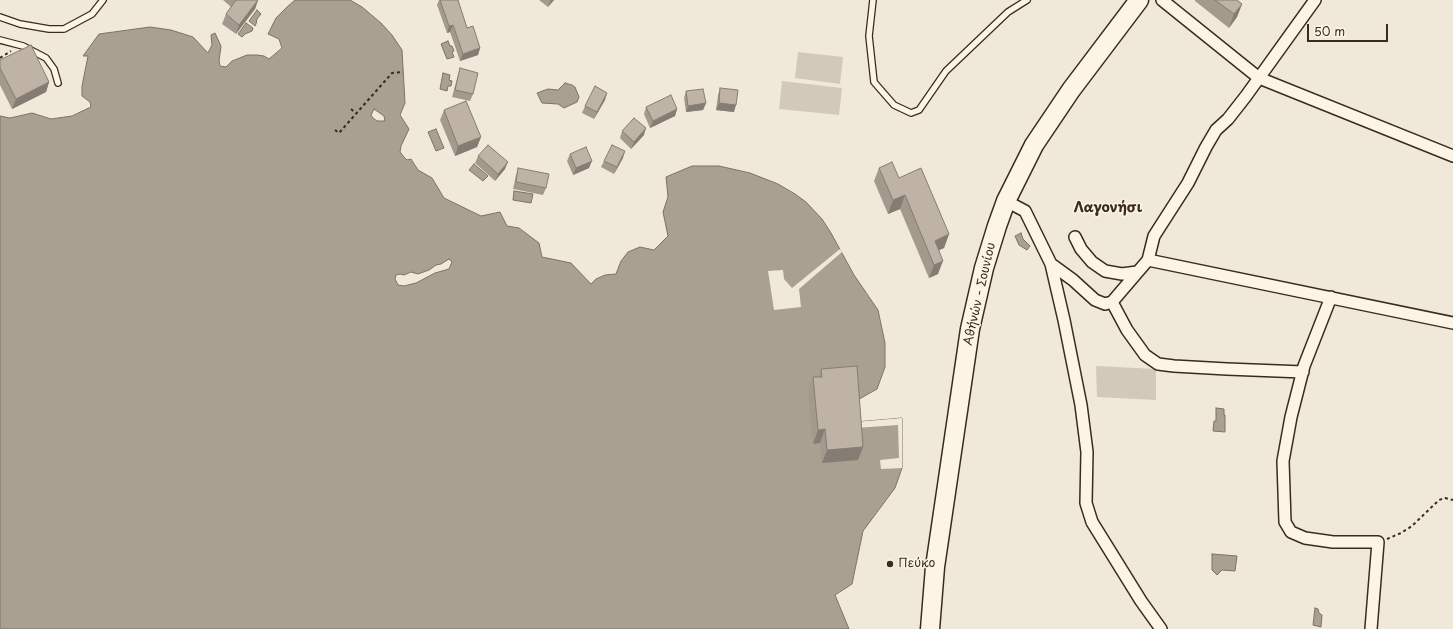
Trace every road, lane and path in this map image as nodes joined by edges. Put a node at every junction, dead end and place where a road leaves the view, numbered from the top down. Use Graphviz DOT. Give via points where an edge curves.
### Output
graph roads {
  1 [pos="103,0"];
  2 [pos="873,0"];
  3 [pos="1027,0"];
  4 [pos="1139,0"];
  5 [pos="1162,0"];
  6 [pos="1315,0"];
  7 [pos="0,17"];
  8 [pos="0,40"];
  9 [pos="403,72"];
  10 [pos="1259,78"];
  11 [pos="58,83"];
  12 [pos="351,109"];
  13 [pos="357,114"];
  14 [pos="335,130"];
  15 [pos="1453,156"];
  16 [pos="1006,201"];
  17 [pos="1075,237"];
  18 [pos="1148,260"];
  19 [pos="1051,264"];
  20 [pos="1137,272"];
  21 [pos="1331,297"];
  22 [pos="1112,302"];
  23 [pos="1453,323"];
  24 [pos="1303,372"];
  25 [pos="1453,500"];
  26 [pos="1378,542"];
  27 [pos="930,629"];
  28 [pos="1161,629"];
  29 [pos="1371,629"];
  1 -- 7 [label="lane" via="92,14 64,29 20,24"];
  2 -- 3 [label="lane" via="869,36 874,82 894,105 911,113 919,110 946,71 1008,12"];
  4 -- 16 [label="main road, Αθήνών - Σουνίου" via="1053,116 1034,145"];
  5 -- 10 [label="street"];
  6 -- 10 [label="street"];
  8 -- 11 [label="lane" via="23,46 46,58 54,69"];
  9 -- 13 [label="path" via="392,73"];
  10 -- 15 [label="street"];
  10 -- 18 [label="street" via="1228,119 1216,130 1188,183 1154,236"];
  12 -- 13 [label="path"];
  13 -- 14 [label="path" via="339,133"];
  16 -- 19 [label="street" via="1025,211"];
  16 -- 27 [label="main road, Αθήνών - Σουνίου" via="984,268 970,330 935,567"];
  17 -- 20 [label="street" via="1092,262 1105,271 1122,274"];
  18 -- 20 [label="street"];
  18 -- 21 [label="street"];
  19 -- 22 [label="street" via="1095,300 1105,304"];
  19 -- 28 [label="street" via="1064,320 1087,452 1086,503 1092,522"];
  20 -- 22 [label="street"];
  21 -- 23 [label="street"];
  21 -- 24 [label="street"];
  22 -- 24 [label="street" via="1145,356 1158,364"];
  24 -- 26 [label="street" via="1283,461 1285,522 1291,532 1305,538 1333,542"];
  25 -- 26 [label="path" via="1439,500 1406,530"];
  26 -- 29 [label="street"];
}
